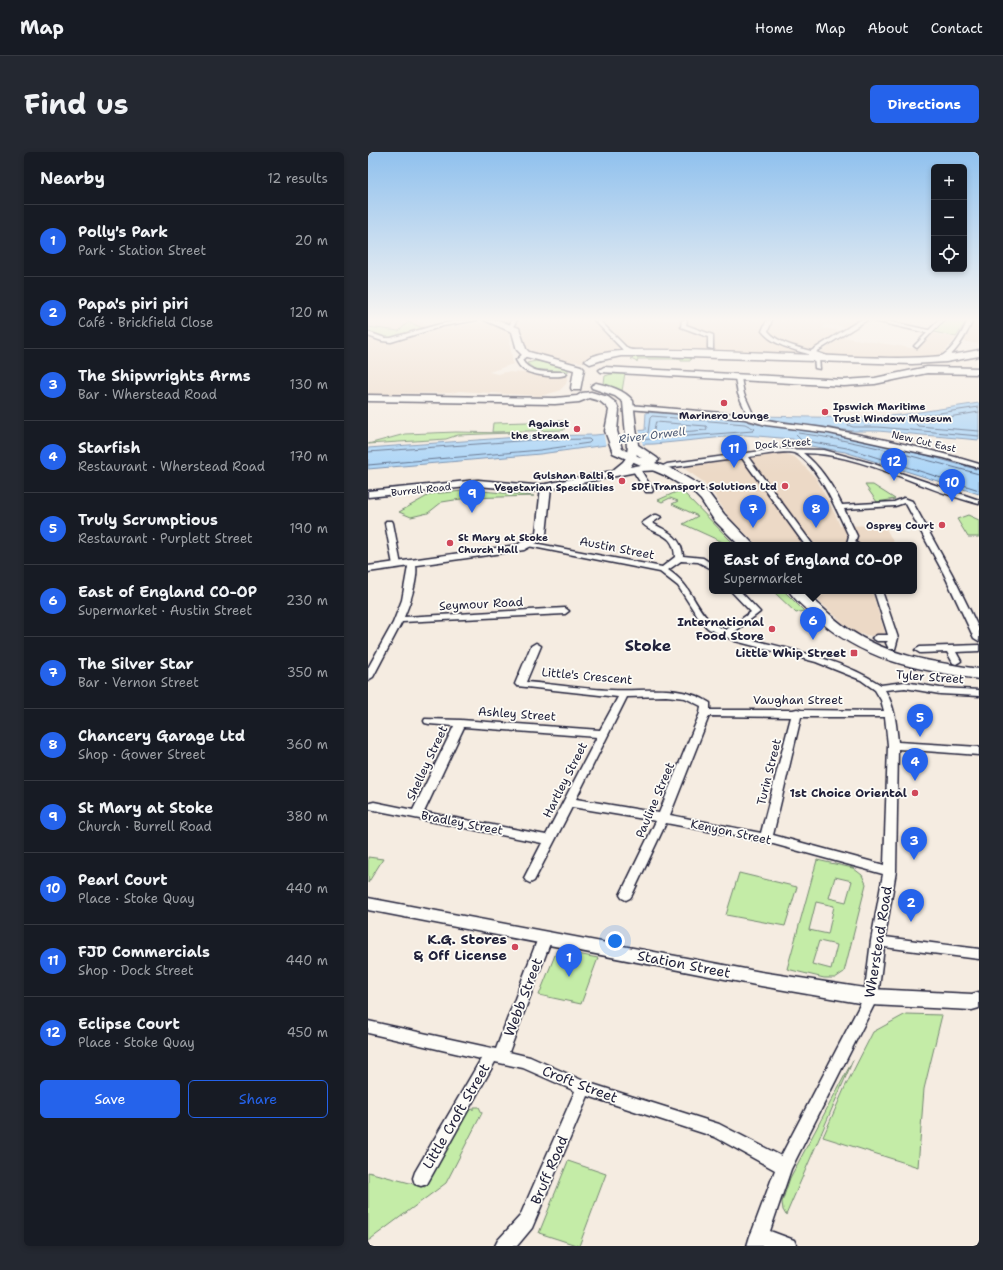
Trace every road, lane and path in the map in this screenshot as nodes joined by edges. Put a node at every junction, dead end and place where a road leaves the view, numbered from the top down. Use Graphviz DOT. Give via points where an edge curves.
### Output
graph roads {
  1 [pos="533,371"];
  2 [pos="581,371"];
  3 [pos="618,371"];
  4 [pos="620,371"];
  5 [pos="928,371"];
  6 [pos="599,372"];
  7 [pos="564,374"];
  8 [pos="738,378"];
  9 [pos="600,388"];
  10 [pos="575,389"];
  11 [pos="588,395"];
  12 [pos="368,398"];
  13 [pos="531,400"];
  14 [pos="629,407"];
  15 [pos="746,417"];
  16 [pos="616,449"];
  17 [pos="797,452"];
  18 [pos="633,455"];
  19 [pos="744,456"];
  20 [pos="979,466"];
  21 [pos="662,467"];
  22 [pos="598,477"];
  23 [pos="546,487"];
  24 [pos="649,490"];
  25 [pos="368,494"];
  26 [pos="979,502"];
  27 [pos="895,504"];
  28 [pos="912,506"];
  29 [pos="838,507"];
  30 [pos="657,517"];
  31 [pos="389,523"];
  32 [pos="744,542"];
  33 [pos="807,542"];
  34 [pos="852,542"];
  35 [pos="528,544"];
  36 [pos="679,558"];
  37 [pos="412,563"];
  38 [pos="397,565"];
  39 [pos="709,565"];
  40 [pos="368,569"];
  41 [pos="663,570"];
  42 [pos="738,594"];
  43 [pos="799,594"];
  44 [pos="879,594"];
  45 [pos="565,611"];
  46 [pos="398,620"];
  47 [pos="726,634"];
  48 [pos="877,638"];
  49 [pos="979,638"];
  50 [pos="536,646"];
  51 [pos="979,648"];
  52 [pos="950,649"];
  53 [pos="920,650"];
  54 [pos="956,661"];
  55 [pos="371,666"];
  56 [pos="979,674"];
  57 [pos="368,677"];
  58 [pos="879,688"];
  59 [pos="979,693"];
  60 [pos="624,694"];
  61 [pos="797,712"];
  62 [pos="705,713"];
  63 [pos="890,714"];
  64 [pos="429,721"];
  65 [pos="461,723"];
  66 [pos="604,734"];
  67 [pos="893,745"];
  68 [pos="979,751"];
  69 [pos="569,802"];
  70 [pos="374,806"];
  71 [pos="417,814"];
  72 [pos="663,818"];
  73 [pos="766,838"];
  74 [pos="550,840"];
  75 [pos="890,871"];
  76 [pos="530,878"];
  77 [pos="626,896"];
  78 [pos="368,904"];
  79 [pos="545,938"];
  80 [pos="878,941"];
  81 [pos="979,954"];
  82 [pos="871,997"];
  83 [pos="979,1000"];
  84 [pos="368,1027"];
  85 [pos="496,1055"];
  86 [pos="584,1088"];
  87 [pos="784,1166"];
  88 [pos="421,1178"];
  89 [pos="757,1241"];
  90 [pos="504,1246"];
  91 [pos="788,1246"];
  1 -- 7 [label="street"];
  2 -- 10 [label="main road"];
  3 -- 6 [label="main road"];
  4 -- 8 [label="main road"];
  5 -- 8 [label="main road" via="862,383"];
  6 -- 9 [label="main road"];
  8 -- 15 [label="street" via="741,394 750,414"];
  9 -- 10 [label="main road" via="586,386"];
  9 -- 11 [label="main road" via="600,393"];
  9 -- 14 [label="main road" via="619,394 628,401"];
  10 -- 11 [label="main road" via="576,393"];
  10 -- 13 [label="main road" via="557,396"];
  11 -- 13 [label="main road" via="563,401"];
  11 -- 16 [label="main road" via="612,405 614,410 611,431"];
  12 -- 13 [label="main road"];
  14 -- 15 [label="street, New Cut East"];
  14 -- 18 [label="main road"];
  15 -- 20 [label="street, New Cut East" via="766,423 860,436"];
  16 -- 18 [label="main road"];
  16 -- 22 [label="main road" via="619,459 615,468"];
  17 -- 19 [label="street, Dock Street" via="782,451"];
  17 -- 26 [label="street, Dock Street" via="829,452"];
  17 -- 29 [label="street" via="820,474"];
  18 -- 21 [label="main road"];
  18 -- 22 [label="main road" via="614,473"];
  18 -- 24 [label="street"];
  19 -- 21 [label="street, Dock Street"];
  19 -- 33 [label="street"];
  21 -- 32 [label="main road" via="697,489 719,517"];
  22 -- 23 [label="main road, Burrell Road"];
  23 -- 25 [label="main road, Burrell Road" via="472,484"];
  23 -- 35 [label="street" via="541,534"];
  27 -- 28 [label="street"];
  27 -- 28 [label="street" via="904,500"];
  27 -- 29 [label="street"];
  28 -- 49 [label="street"];
  29 -- 34 [label="street" via="853,536"];
  30 -- 36 [label="street" via="646,523 675,539 679,548"];
  31 -- 38 [label="street"];
  35 -- 37 [label="street" via="509,551"];
  35 -- 41 [label="street, Austin Street"];
  36 -- 39 [label="street" via="700,560"];
  36 -- 41 [label="street"];
  37 -- 38 [label="street"];
  37 -- 46 [label="street" via="409,587"];
  38 -- 40 [label="street"];
  41 -- 47 [label="street, Austin Street" via="681,584 704,620"];
  42 -- 47 [label="street" via="756,612"];
  43 -- 56 [label="main road" via="850,638 876,650 909,662"];
  44 -- 48 [label="street" via="892,643"];
  45 -- 46 [label="street, Seymour Road"];
  46 -- 55 [label="street"];
  47 -- 58 [label="street, Austin Street" via="829,663 864,678"];
  50 -- 60 [label="street, Little's Crescent" via="520,684"];
  51 -- 52 [label="street"];
  52 -- 53 [label="street"];
  52 -- 54 [label="street"];
  55 -- 57 [label="street"];
  58 -- 59 [label="street, Tyler Street" via="905,685 940,691"];
  58 -- 63 [label="street, Wherstead Road"];
  60 -- 62 [label="street, Little's Crescent" via="658,692 689,696 706,705"];
  60 -- 66 [label="street, Hartley Street"];
  61 -- 62 [label="street, Vaughan Street"];
  61 -- 63 [label="street, Vaughan Street"];
  61 -- 73 [label="street, Turin Street"];
  62 -- 72 [label="street, Pauline Street"];
  63 -- 67 [label="street, Wherstead Road"];
  64 -- 65 [label="street, Ashley Street"];
  65 -- 66 [label="street, Ashley Street"];
  65 -- 71 [label="street, Shelley Street"];
  66 -- 69 [label="street, Hartley Street"];
  67 -- 68 [label="street"];
  67 -- 75 [label="street, Wherstead Road"];
  69 -- 72 [label="street, Kenyon Street"];
  69 -- 74 [label="street, Hartley Street"];
  70 -- 71 [label="street, Bradley Street"];
  71 -- 74 [label="street, Bradley Street"];
  72 -- 73 [label="street, Kenyon Street"];
  72 -- 77 [label="street, Pauline Street"];
  73 -- 75 [label="street, Kenyon Street"];
  74 -- 76 [label="street, Hartley Street"];
  75 -- 80 [label="street, Wherstead Road"];
  78 -- 79 [label="street, Station Street"];
  79 -- 82 [label="street, Station Street"];
  79 -- 85 [label="street, Webb Street"];
  80 -- 81 [label="street"];
  80 -- 82 [label="street, Wherstead Road"];
  82 -- 83 [label="street, Station Street" via="972,1002"];
  82 -- 87 [label="street, Wherstead Road"];
  84 -- 85 [label="street, Croft Street"];
  85 -- 86 [label="street, Croft Street" via="525,1062"];
  85 -- 88 [label="street, Little Croft Street"];
  86 -- 87 [label="street, Croft Street" via="719,1131"];
  86 -- 90 [label="street, Bruff Road" via="526,1222"];
  87 -- 89 [label="street, Wherstead Road"];
  89 -- 91 [label="street"];
}
